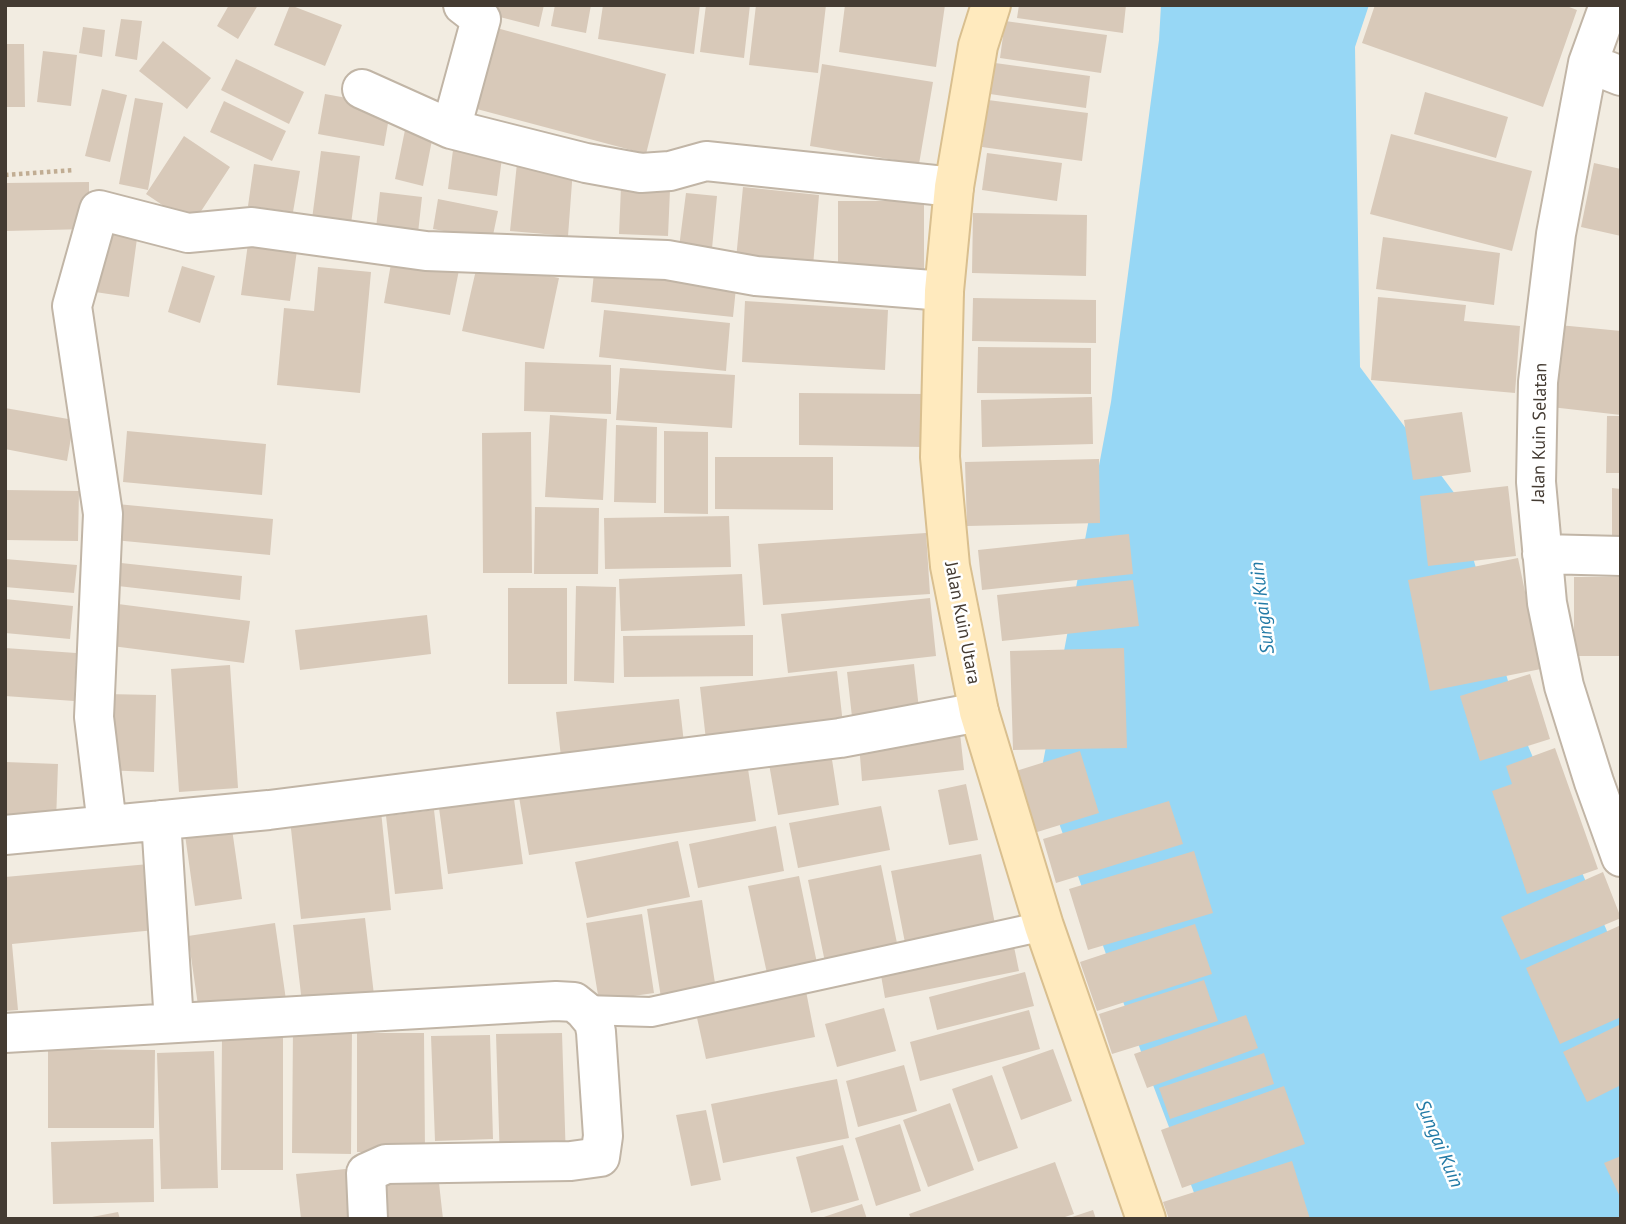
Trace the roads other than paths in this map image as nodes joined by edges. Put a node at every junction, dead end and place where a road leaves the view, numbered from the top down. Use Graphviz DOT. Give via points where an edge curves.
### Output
graph roads {
  1 [pos="463,5"];
  2 [pos="991,5"];
  3 [pos="1609,5"];
  4 [pos="1605,70"];
  5 [pos="362,89"];
  6 [pos="450,129"];
  7 [pos="954,187"];
  8 [pos="944,291"];
  9 [pos="1542,554"];
  10 [pos="1621,556"];
  11 [pos="979,712"];
  12 [pos="161,820"];
  13 [pos="107,825"];
  14 [pos="5,835"];
  15 [pos="1621,857"];
  16 [pos="1044,926"];
  17 [pos="584,1010"];
  18 [pos="174,1023"];
  19 [pos="5,1033"];
  20 [pos="368,1219"];
  21 [pos="1146,1219"];
  1 -- 6 [label="street" via="481,19"];
  2 -- 7 [label="street, Jalan Kuin Utara" via="978,46"];
  3 -- 4 [label="street, Jalan Kuin Selatan"];
  4 -- 9 [label="street, Jalan Kuin Selatan" via="1556,234 1538,382 1536,482"];
  5 -- 6 [label="street"];
  6 -- 7 [label="street" via="641,173 706,161"];
  7 -- 8 [label="street, Jalan Kuin Utara"];
  8 -- 11 [label="street, Jalan Kuin Utara" via="940,457 950,566"];
  8 -- 13 [label="street" via="755,276 667,260 426,251 253,227 188,233 99,210 72,306 103,514 94,718"];
  9 -- 10 [label="street"];
  9 -- 15 [label="street, Jalan Kuin Selatan" via="1564,686"];
  11 -- 12 [label="street" via="840,738 283,809"];
  11 -- 16 [label="street, Jalan Kuin Utara"];
  12 -- 13 [label="street"];
  12 -- 18 [label="street"];
  13 -- 14 [label="street"];
  16 -- 17 [label="lane" via="651,1012"];
  16 -- 21 [label="street, Jalan Kuin Utara"];
  17 -- 18 [label="street" via="574,1002 556,1001"];
  17 -- 20 [label="street" via="596,1032 603,1136 600,1157 386,1164 366,1173"];
  18 -- 19 [label="street"];
}
